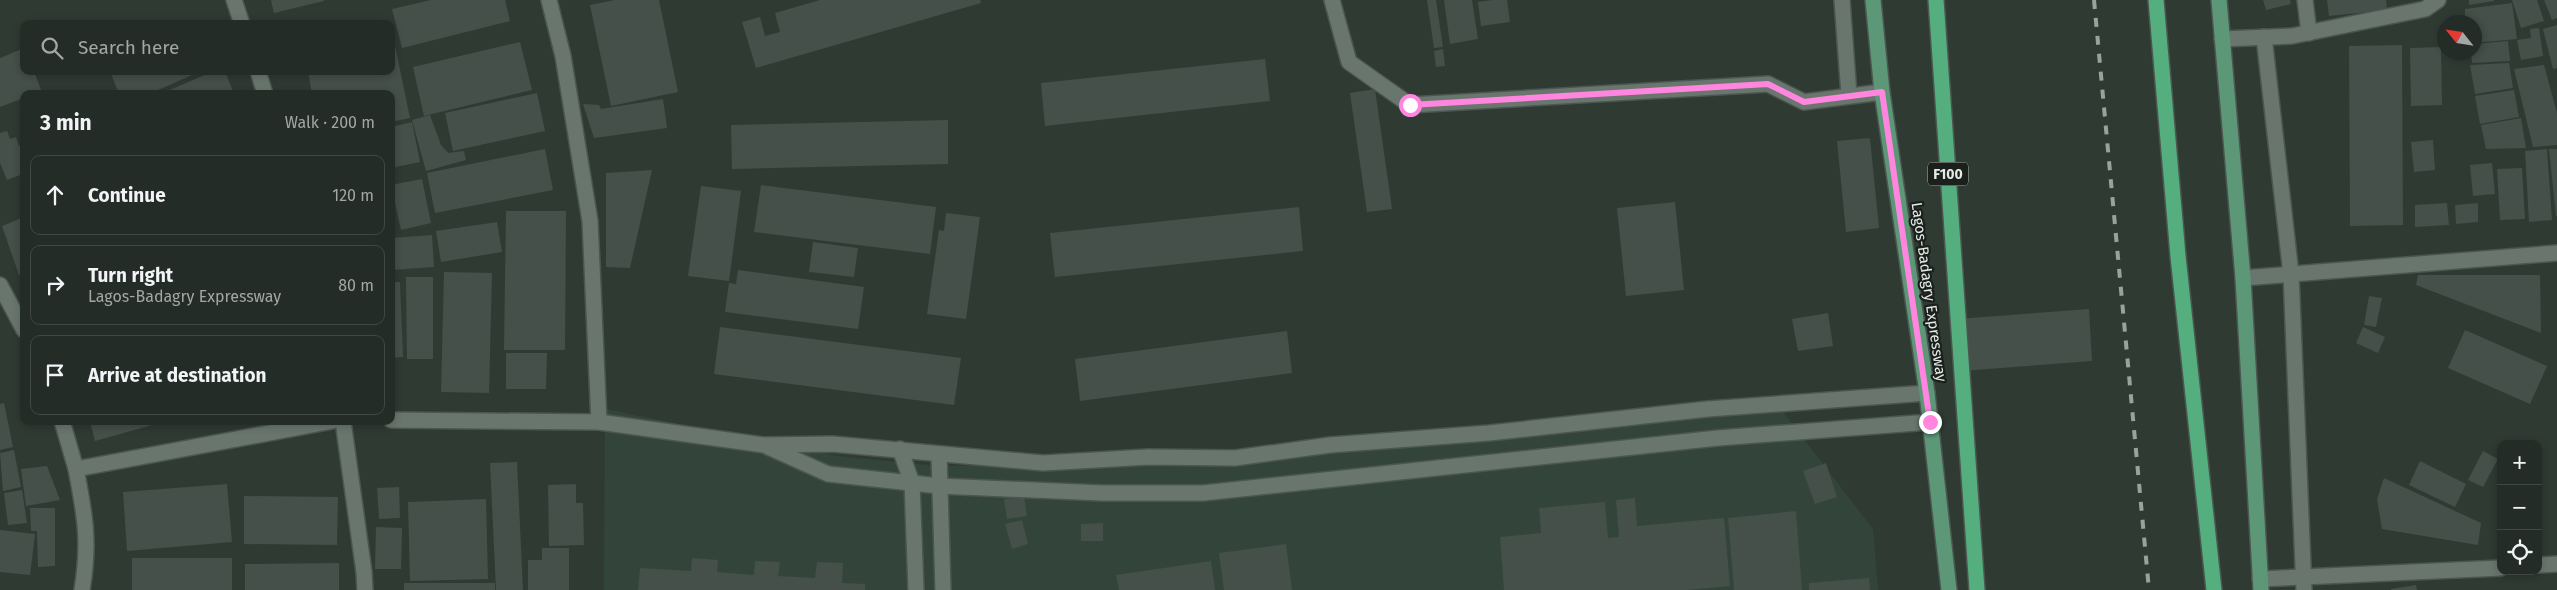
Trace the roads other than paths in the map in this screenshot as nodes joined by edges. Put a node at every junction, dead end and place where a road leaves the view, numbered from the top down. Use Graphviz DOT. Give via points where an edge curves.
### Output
graph roads {
  1 [pos="234,0"];
  2 [pos="549,0"];
  3 [pos="1332,0"];
  4 [pos="1842,0"];
  5 [pos="1873,0"];
  6 [pos="1936,0"];
  7 [pos="2156,0"];
  8 [pos="2219,0"];
  9 [pos="2306,0"];
  10 [pos="2438,0"];
  11 [pos="241,20"];
  12 [pos="2309,33"];
  13 [pos="2264,37"];
  14 [pos="2222,39"];
  15 [pos="259,75"];
  16 [pos="264,90"];
  17 [pos="1882,92"];
  18 [pos="1850,95"];
  19 [pos="2557,253"];
  20 [pos="2291,274"];
  21 [pos="2244,278"];
  22 [pos="0,285"];
  23 [pos="20,322"];
  24 [pos="1926,393"];
  25 [pos="395,420"];
  26 [pos="599,422"];
  27 [pos="1930,422"];
  28 [pos="63,425"];
  29 [pos="312,425"];
  30 [pos="344,425"];
  31 [pos="764,445"];
  32 [pos="900,449"];
  33 [pos="939,454"];
  34 [pos="76,469"];
  35 [pos="912,483"];
  36 [pos="939,486"];
  37 [pos="2557,564"];
  38 [pos="2542,565"];
  39 [pos="2497,568"];
  40 [pos="2304,584"];
  41 [pos="2260,585"];
  42 [pos="82,590"];
  43 [pos="364,590"];
  44 [pos="916,590"];
  45 [pos="943,590"];
  46 [pos="1949,590"];
  47 [pos="1977,590"];
  48 [pos="2214,590"];
  1 -- 11 [label="street"];
  2 -- 26 [label="street" via="562,56 590,221"];
  3 -- 18 [label="street" via="1349,62 1410,105 1768,84 1804,102"];
  4 -- 18 [label="street"];
  5 -- 17 [label="main road, Lagos-Badagry Expressway"];
  6 -- 47 [label="highway, Lagos-Badagry Expressway / F100"];
  7 -- 48 [label="highway" via="2178,256"];
  8 -- 14 [label="main road"];
  9 -- 12 [label="street"];
  10 -- 12 [label="street" via="2425,9"];
  12 -- 13 [label="street"];
  13 -- 14 [label="street"];
  13 -- 20 [label="street"];
  14 -- 21 [label="main road"];
  15 -- 16 [label="street"];
  17 -- 18 [label="street"];
  17 -- 24 [label="main road, Lagos-Badagry Expressway"];
  19 -- 20 [label="street"];
  20 -- 21 [label="street"];
  20 -- 40 [label="street"];
  21 -- 41 [label="main road"];
  22 -- 23 [label="street"];
  24 -- 27 [label="main road, Lagos-Badagry Expressway"];
  24 -- 33 [label="street" via="1708,409 1490,433 1330,445 1235,458 1148,457 1043,463"];
  25 -- 26 [label="street"];
  26 -- 31 [label="street"];
  27 -- 36 [label="street" via="1718,438 1203,493 1102,493"];
  27 -- 46 [label="main road, Lagos-Badagry Expressway"];
  28 -- 34 [label="street"];
  29 -- 34 [label="street"];
  30 -- 43 [label="street"];
  31 -- 32 [label="street" via="832,444"];
  31 -- 35 [label="street" via="828,474"];
  32 -- 33 [label="street"];
  32 -- 35 [label="street"];
  33 -- 36 [label="street"];
  34 -- 42 [label="street" via="85,516 88,557"];
  35 -- 36 [label="street"];
  35 -- 44 [label="street"];
  36 -- 45 [label="street"];
  37 -- 38 [label="street"];
  39 -- 40 [label="street"];
  40 -- 41 [label="street"];
}
